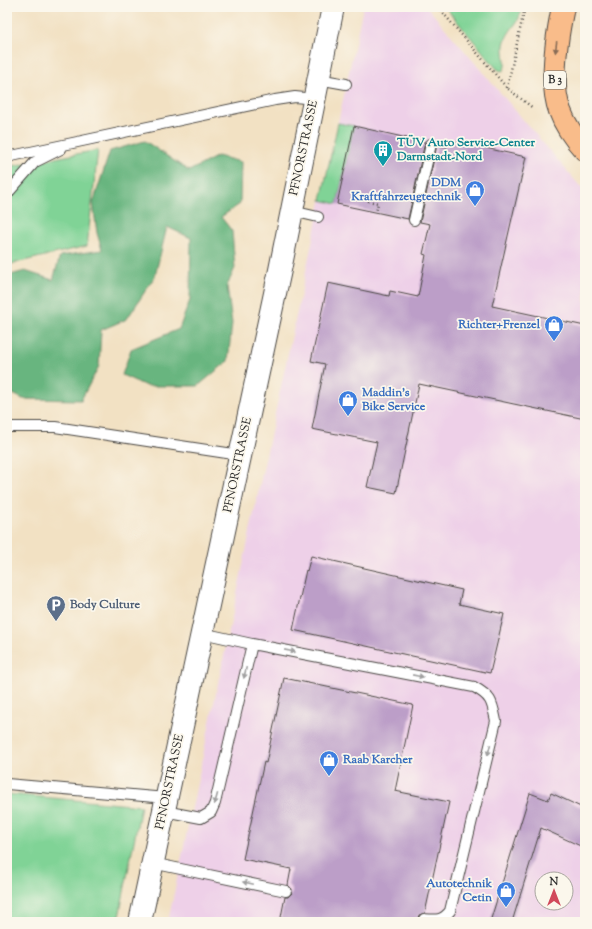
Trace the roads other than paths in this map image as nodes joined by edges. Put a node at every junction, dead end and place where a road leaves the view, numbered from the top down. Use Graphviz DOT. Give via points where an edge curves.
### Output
graph roads {
  1 [pos="333,7"];
  2 [pos="563,7"];
  3 [pos="346,84"];
  4 [pos="316,89"];
  5 [pos="75,141"];
  6 [pos="431,144"];
  7 [pos="585,150"];
  8 [pos="7,157"];
  9 [pos="7,194"];
  10 [pos="292,211"];
  11 [pos="318,217"];
  12 [pos="414,220"];
  13 [pos="7,426"];
  14 [pos="240,455"];
  15 [pos="202,633"];
  16 [pos="252,644"];
  17 [pos="7,784"];
  18 [pos="165,804"];
  19 [pos="152,863"];
  20 [pos="286,891"];
  21 [pos="424,919"];
  22 [pos="140,922"];
  1 -- 4 [label="street, PFNORSTRASSE"];
  2 -- 7 [label="main road, B 3, one-way" via="555,57 556,93 559,110 568,128"];
  3 -- 4 [label="lane"];
  4 -- 5 [label="lane" via="295,97"];
  4 -- 10 [label="street, PFNORSTRASSE"];
  5 -- 8 [label="lane"];
  5 -- 9 [label="lane" via="35,162"];
  6 -- 12 [label="lane"];
  10 -- 11 [label="lane"];
  10 -- 14 [label="street, PFNORSTRASSE"];
  13 -- 14 [label="lane" via="55,427"];
  14 -- 15 [label="street, PFNORSTRASSE"];
  15 -- 16 [label="lane"];
  15 -- 18 [label="street, PFNORSTRASSE"];
  16 -- 18 [label="lane, one-way" via="211,812 201,818"];
  16 -- 21 [label="lane, one-way" via="474,687 486,694 496,721 450,911 446,917 440,919"];
  17 -- 18 [label="lane"];
  18 -- 19 [label="street, PFNORSTRASSE"];
  20 -- 19 [label="lane, one-way"];
  19 -- 22 [label="street, PFNORSTRASSE"];
}
